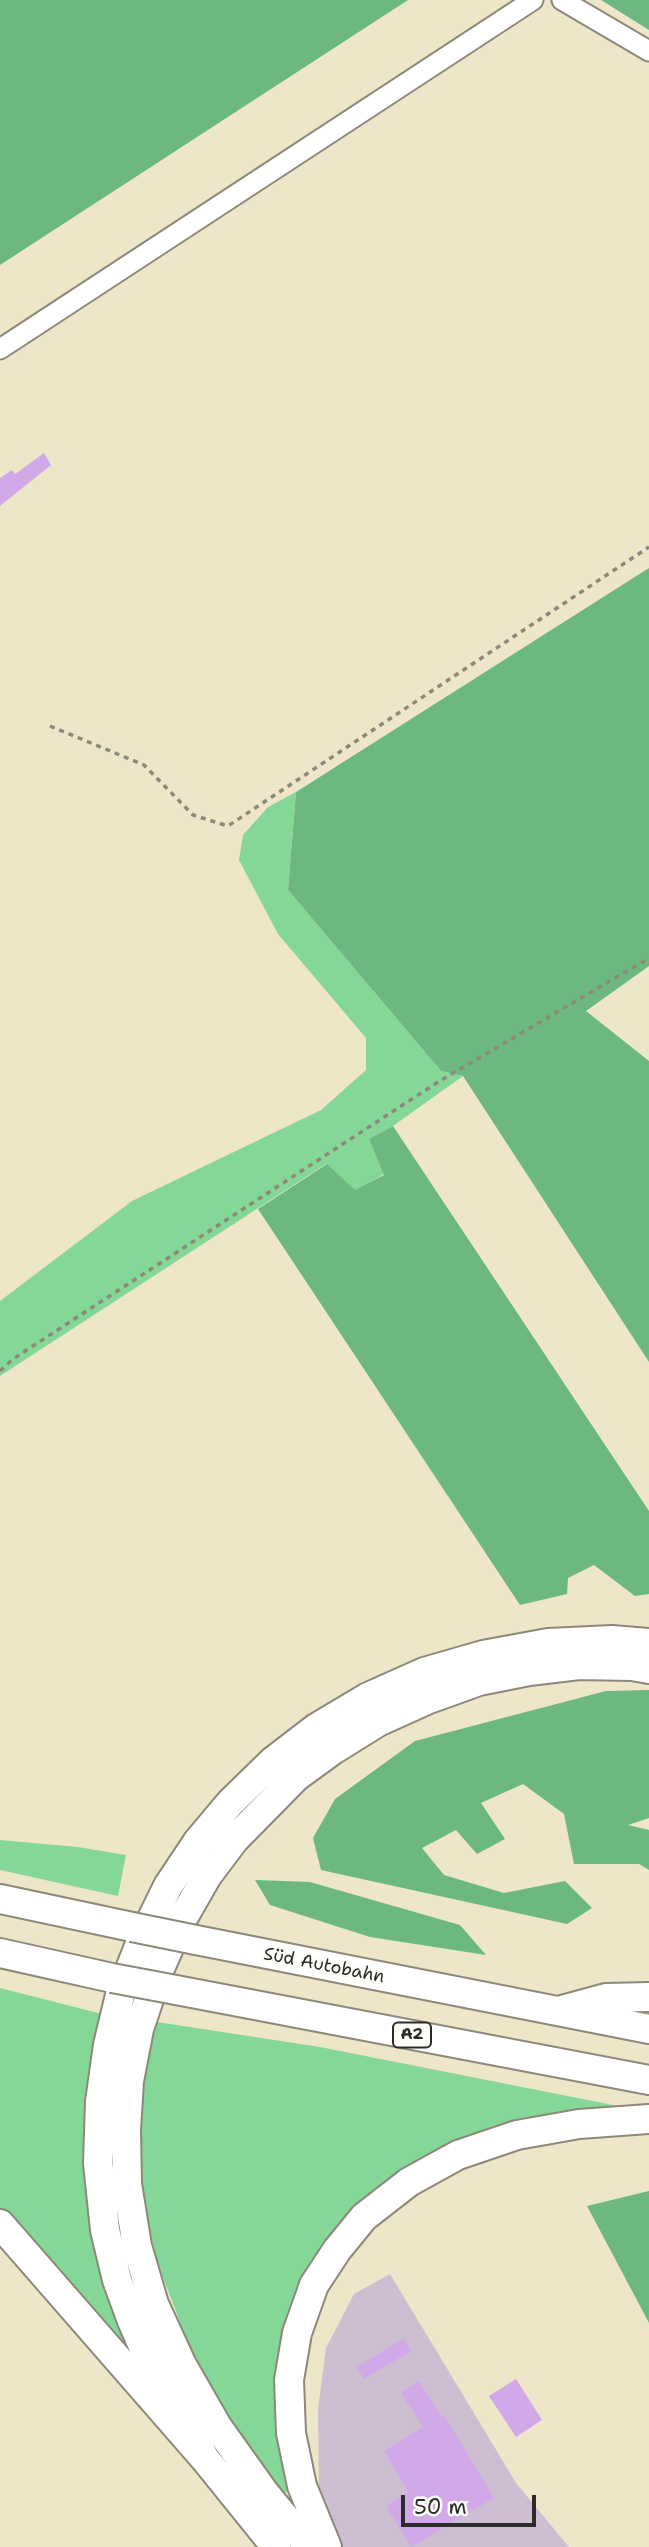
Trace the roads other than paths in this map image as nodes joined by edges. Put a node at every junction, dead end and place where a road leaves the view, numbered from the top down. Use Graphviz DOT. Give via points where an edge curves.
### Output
graph roads {
  1 [pos="533,0"];
  2 [pos="562,0"];
  3 [pos="649,51"];
  4 [pos="0,349"];
  5 [pos="649,1643"];
  6 [pos="649,1669"];
  7 [pos="0,1899"];
  8 [pos="0,1953"];
  9 [pos="649,1997"];
  10 [pos="554,2012"];
  11 [pos="649,2029"];
  12 [pos="649,2080"];
  13 [pos="649,2119"];
  14 [pos="0,2224"];
  15 [pos="205,2459"];
  16 [pos="276,2547"];
  17 [pos="309,2547"];
  18 [pos="327,2547"];
  1 -- 4 [label="street"];
  2 -- 3 [label="street"];
  5 -- 15 [label="highway" via="548,1643 496,1652 424,1672 368,1697 316,1728 274,1761 214,1822 168,1886 120,1995 100,2102 98,2163 105,2230 125,2301 149,2360"];
  6 -- 17 [label="highway" via="579,1665 529,1671 480,1681 378,1722 296,1777 234,1840 190,1905 157,1975 139,2029 128,2093 127,2184 137,2246 154,2304 182,2365 240,2459"];
  7 -- 10 [label="highway, Süd Autobahn, bridge"];
  8 -- 12 [label="highway, A2, bridge"];
  9 -- 10 [label="highway" via="606,1998"];
  10 -- 11 [label="highway, Süd Autobahn"];
  13 -- 18 [label="highway" via="579,2123 517,2135 458,2155 409,2182 364,2217 337,2250 314,2285 297,2333 289,2380 291,2433 302,2486"];
  14 -- 15 [label="highway"];
  15 -- 16 [label="highway"];
}
